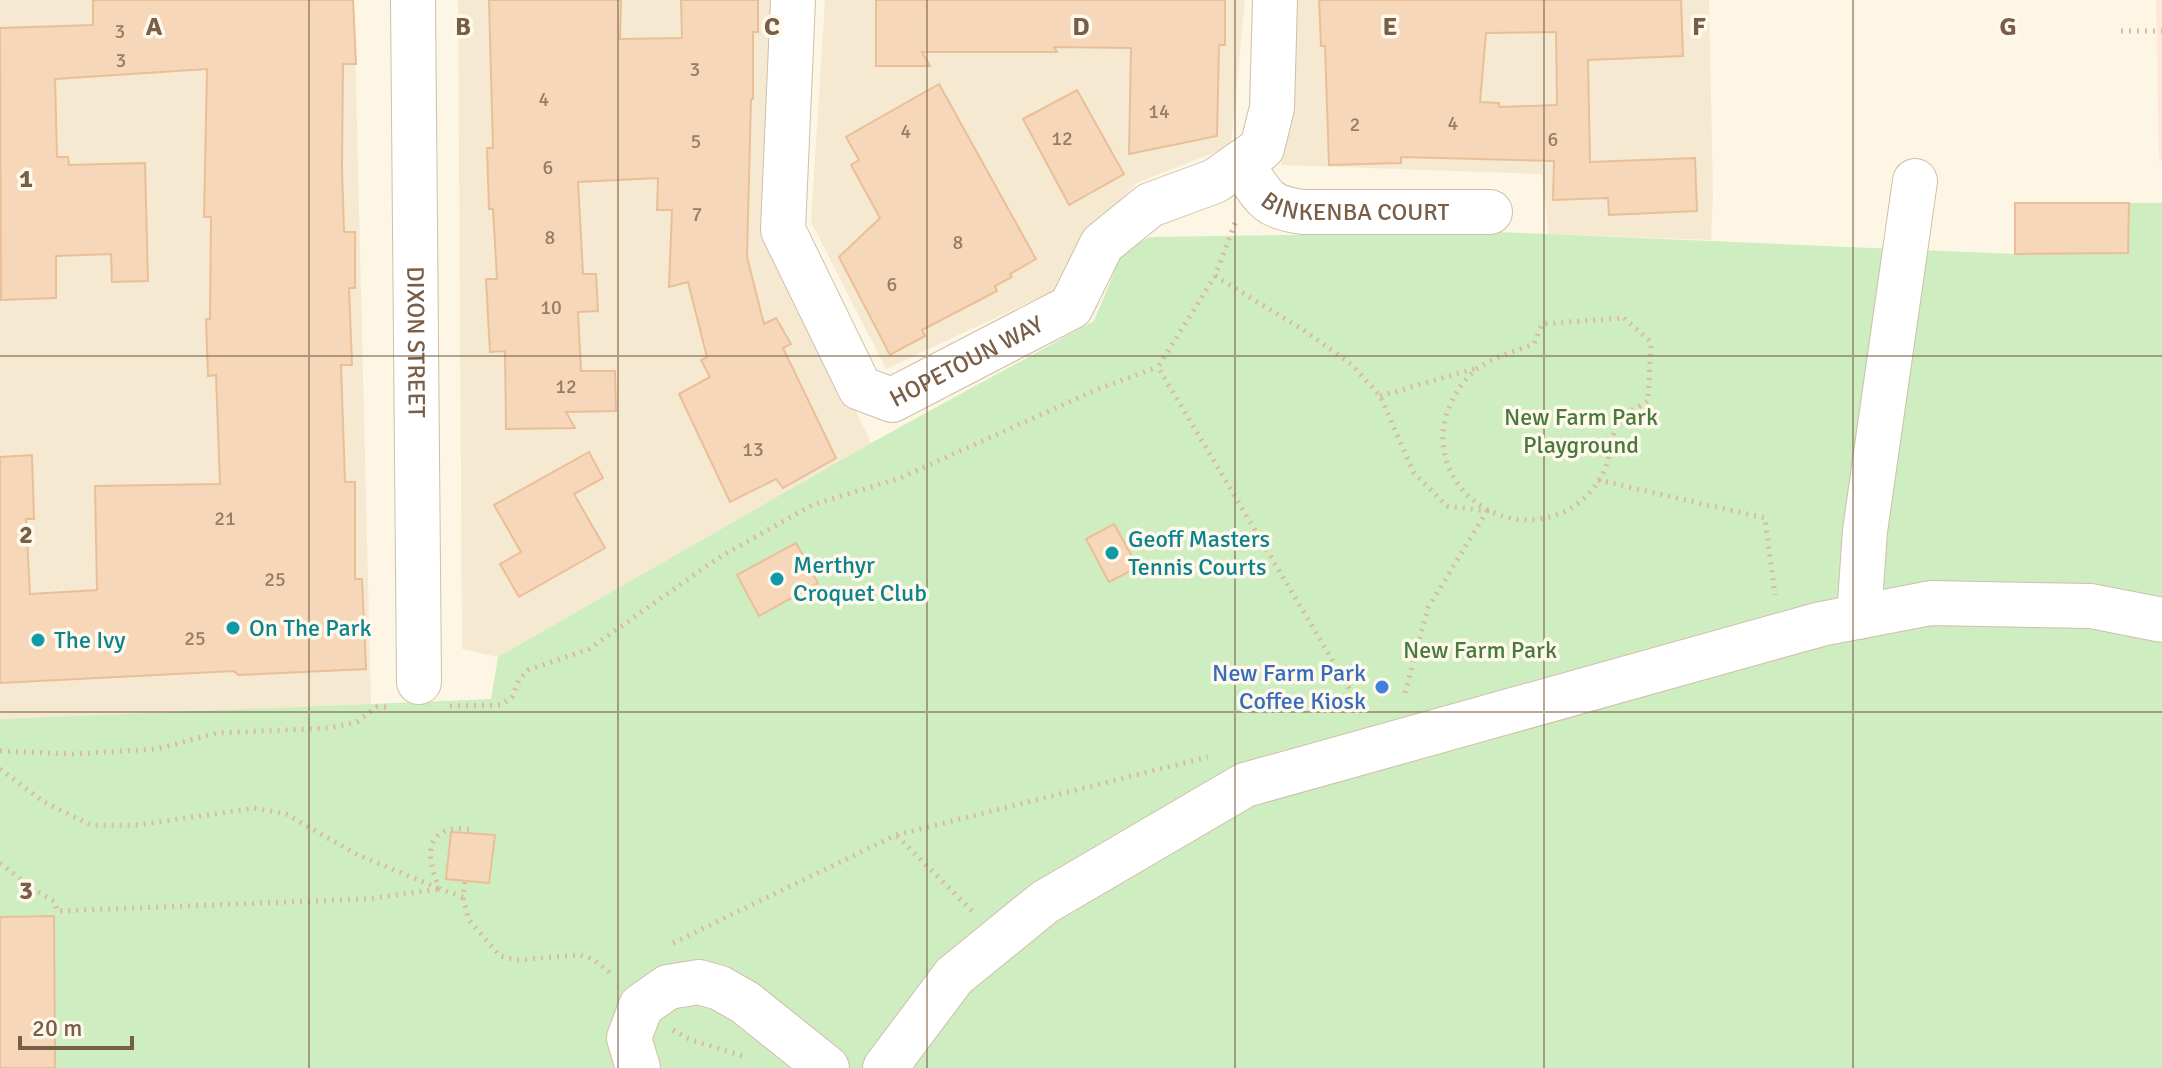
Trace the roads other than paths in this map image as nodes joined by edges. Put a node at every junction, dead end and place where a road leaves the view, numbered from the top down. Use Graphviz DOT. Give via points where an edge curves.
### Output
graph roads {
  1 [pos="413,0"];
  2 [pos="793,0"];
  3 [pos="1275,0"];
  4 [pos="1242,164"];
  5 [pos="1915,181"];
  6 [pos="1490,212"];
  7 [pos="1859,617"];
  8 [pos="2162,620"];
  9 [pos="417,698"];
  10 [pos="638,1068"];
  11 [pos="827,1068"];
  12 [pos="885,1068"];
  1 -- 9 [label="street, DIXON STREET"];
  2 -- 4 [label="street, HOPETOUN WAY" via="783,230 860,388 892,400 1071,307 1102,244 1150,205 1215,181"];
  3 -- 4 [label="street, HOPETOUN WAY" via="1272,108 1262,148"];
  4 -- 6 [label="street, BINKENBA COURT" via="1268,202 1282,209"];
  5 -- 7 [label="street" via="1865,531"];
  7 -- 8 [label="street" via="1931,603 2091,606"];
  7 -- 12 [label="street" via="1245,785 1045,902 954,976"];
  10 -- 11 [label="street" via="629,1038 641,1006 668,987 699,982 746,1003"];
}
